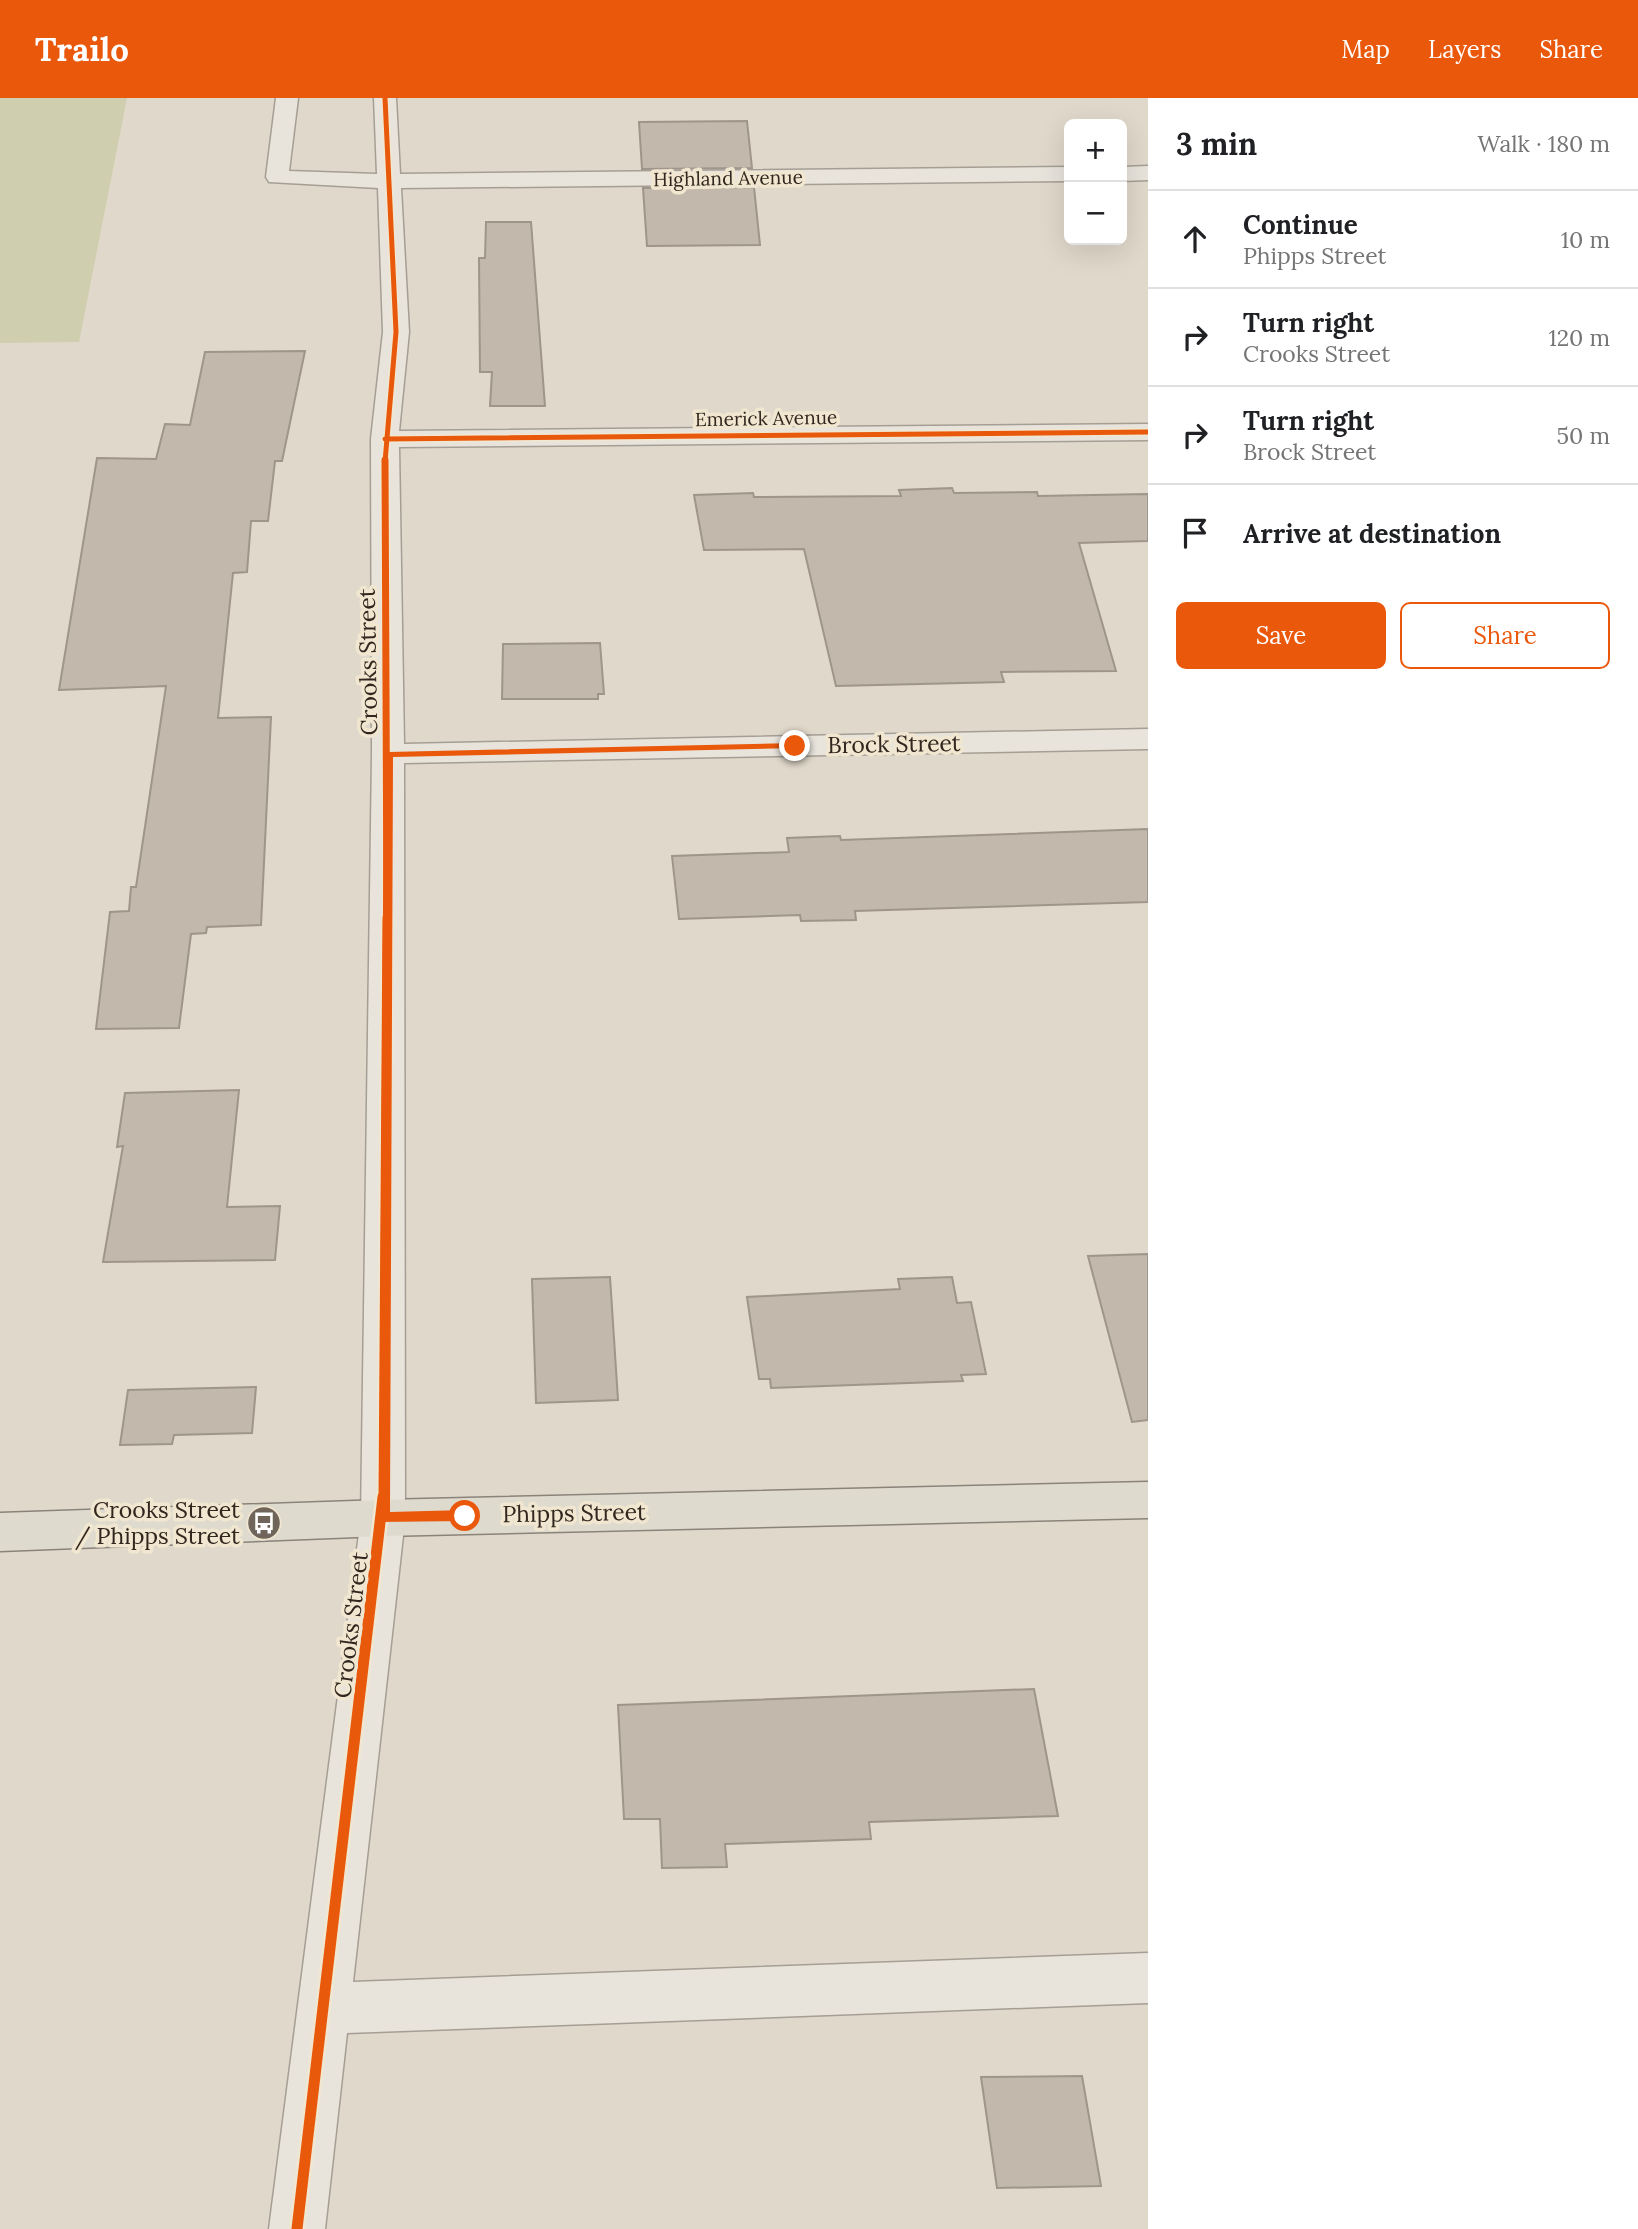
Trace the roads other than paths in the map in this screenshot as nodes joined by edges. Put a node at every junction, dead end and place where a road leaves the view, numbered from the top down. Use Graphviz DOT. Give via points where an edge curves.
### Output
graph roads {
  1 [pos="288,98"];
  2 [pos="385,98"];
  3 [pos="1148,173"];
  4 [pos="1064,174"];
  5 [pos="1127,174"];
  6 [pos="387,181"];
  7 [pos="1148,432"];
  8 [pos="385,439"];
  9 [pos="1148,739"];
  10 [pos="388,754"];
  11 [pos="1148,1500"];
  12 [pos="383,1518"];
  13 [pos="0,1532"];
  14 [pos="1148,1978"];
  15 [pos="326,2008"];
  16 [pos="297,2229"];
  1 -- 6 [label="street, Highland Avenue" via="277,177"];
  2 -- 6 [label="street, Crooks Street"];
  3 -- 5 [label="street"];
  4 -- 6 [label="street, Highland Avenue"];
  6 -- 8 [label="street, Crooks Street" via="396,332"];
  7 -- 8 [label="street, Emerick Avenue"];
  8 -- 10 [label="street, Crooks Street"];
  9 -- 10 [label="street, Brock Street"];
  10 -- 12 [label="street, Crooks Street"];
  11 -- 12 [label="main road, Phipps Street"];
  12 -- 13 [label="main road, Phipps Street"];
  12 -- 15 [label="street, Crooks Street"];
  14 -- 15 [label="street"];
  15 -- 16 [label="street, Crooks Street"];
}
